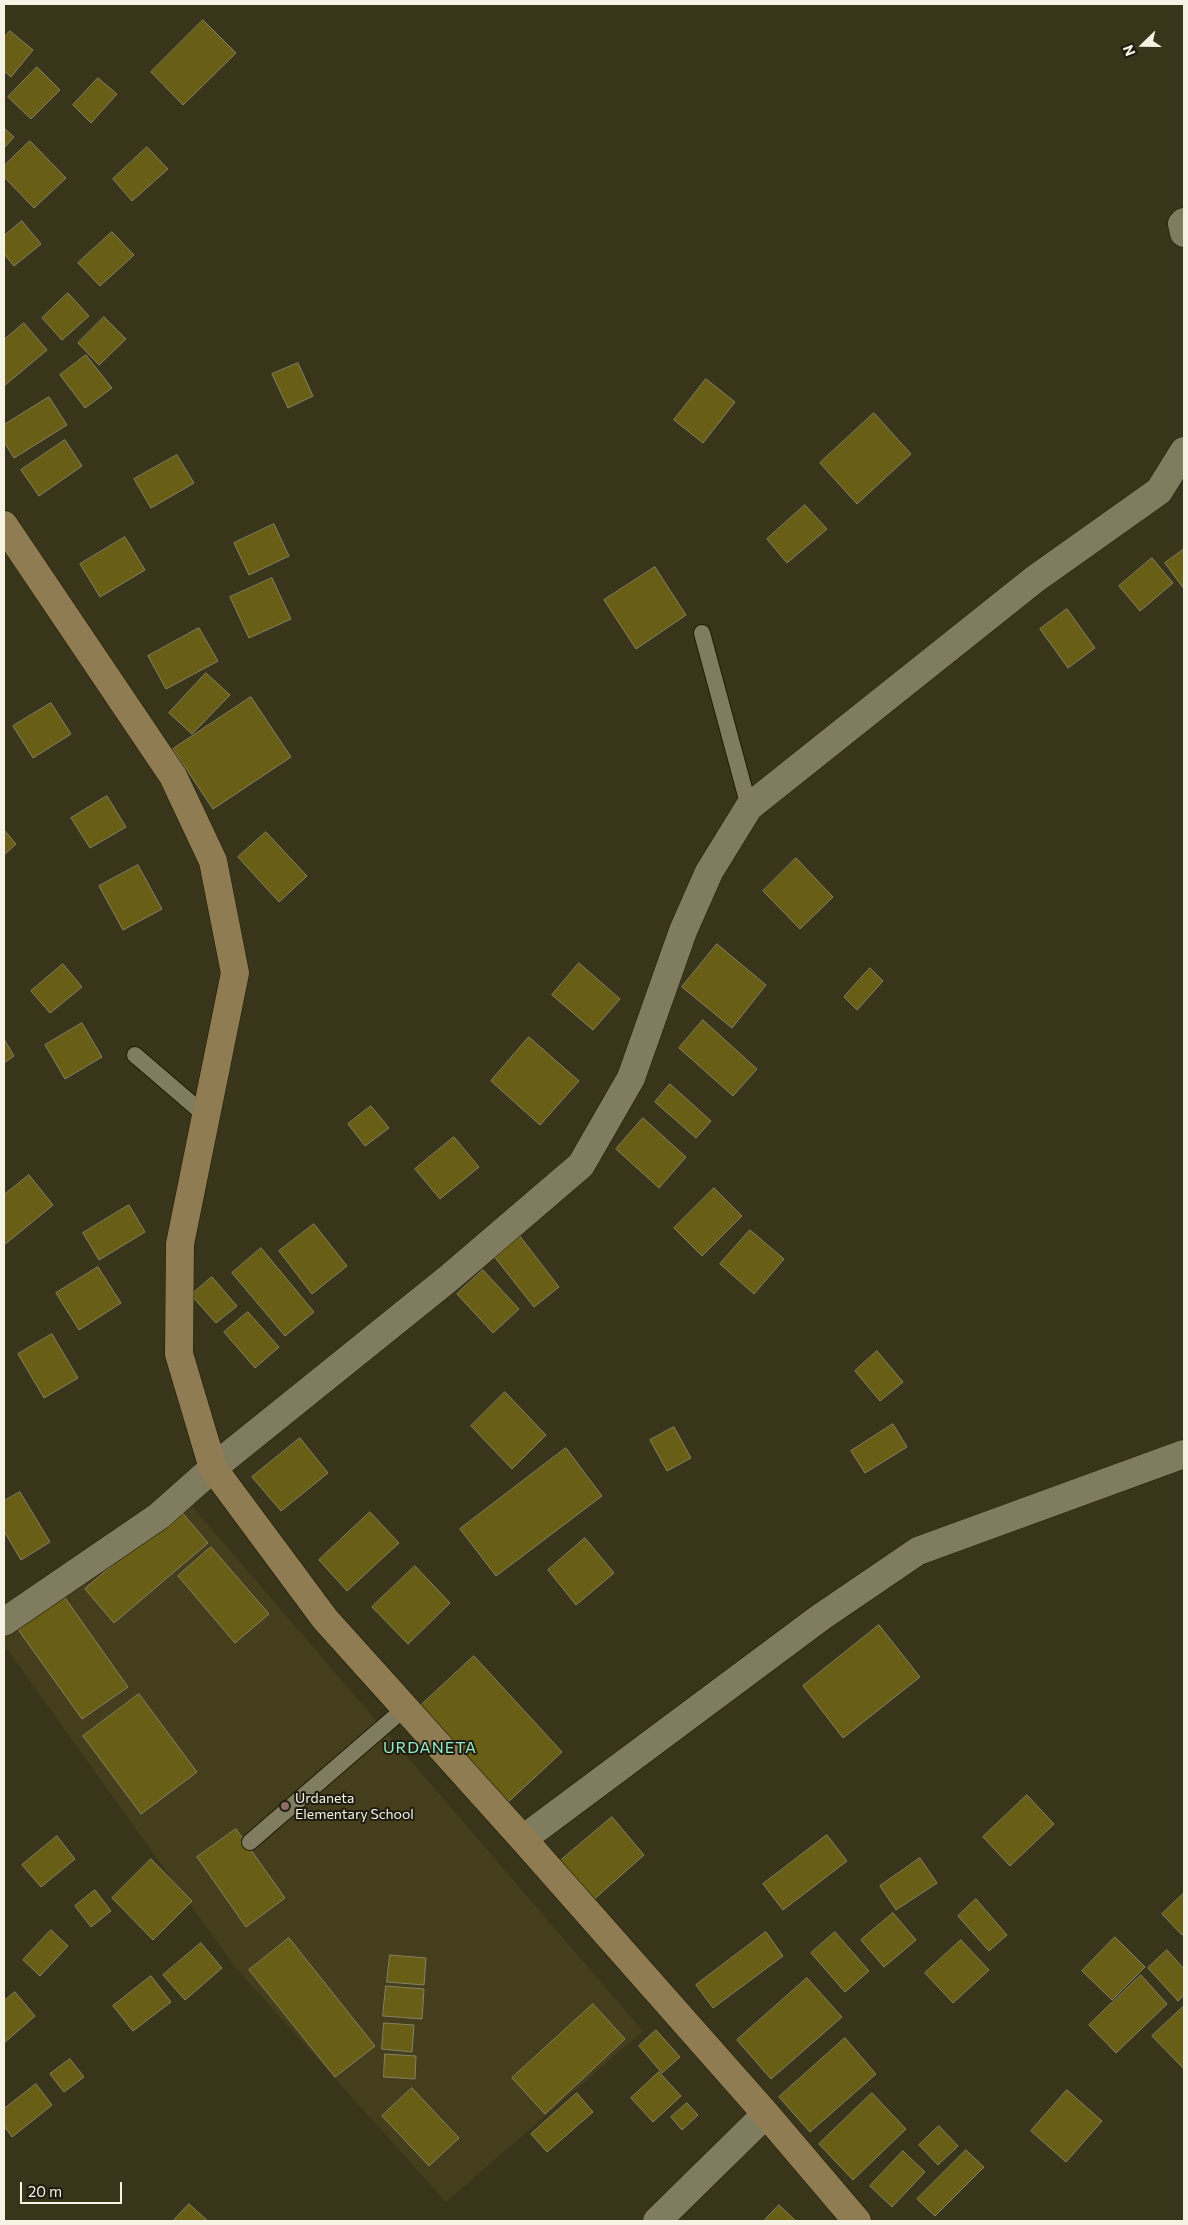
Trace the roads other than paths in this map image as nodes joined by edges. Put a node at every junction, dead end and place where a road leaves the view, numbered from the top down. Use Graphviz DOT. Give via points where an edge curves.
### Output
graph roads {
  1 [pos="1184,222"];
  2 [pos="1184,233"];
  3 [pos="1184,450"];
  4 [pos="1172,489"];
  5 [pos="4,525"];
  6 [pos="702,633"];
  7 [pos="749,807"];
  8 [pos="135,1055"];
  9 [pos="206,1116"];
  10 [pos="1184,1454"];
  11 [pos="214,1468"];
  12 [pos="4,1622"];
  13 [pos="406,1708"];
  14 [pos="524,1839"];
  15 [pos="250,1842"];
  16 [pos="766,2114"];
  17 [pos="657,2221"];
  18 [pos="857,2221"];
  1 -- 2 [label="street"];
  3 -- 4 [label="street"];
  4 -- 7 [label="street" via="1035,579"];
  5 -- 9 [label="street" via="173,776 213,861 235,973"];
  6 -- 7 [label="lane"];
  7 -- 11 [label="street" via="709,872 683,931 632,1078 581,1165 449,1278"];
  8 -- 9 [label="lane"];
  9 -- 11 [label="street" via="180,1244 179,1354"];
  10 -- 14 [label="street" via="918,1551 821,1617"];
  11 -- 12 [label="street" via="158,1516"];
  11 -- 13 [label="street" via="325,1619"];
  13 -- 14 [label="street"];
  13 -- 15 [label="lane"];
  14 -- 16 [label="street"];
  16 -- 17 [label="street"];
  16 -- 18 [label="street"];
}
